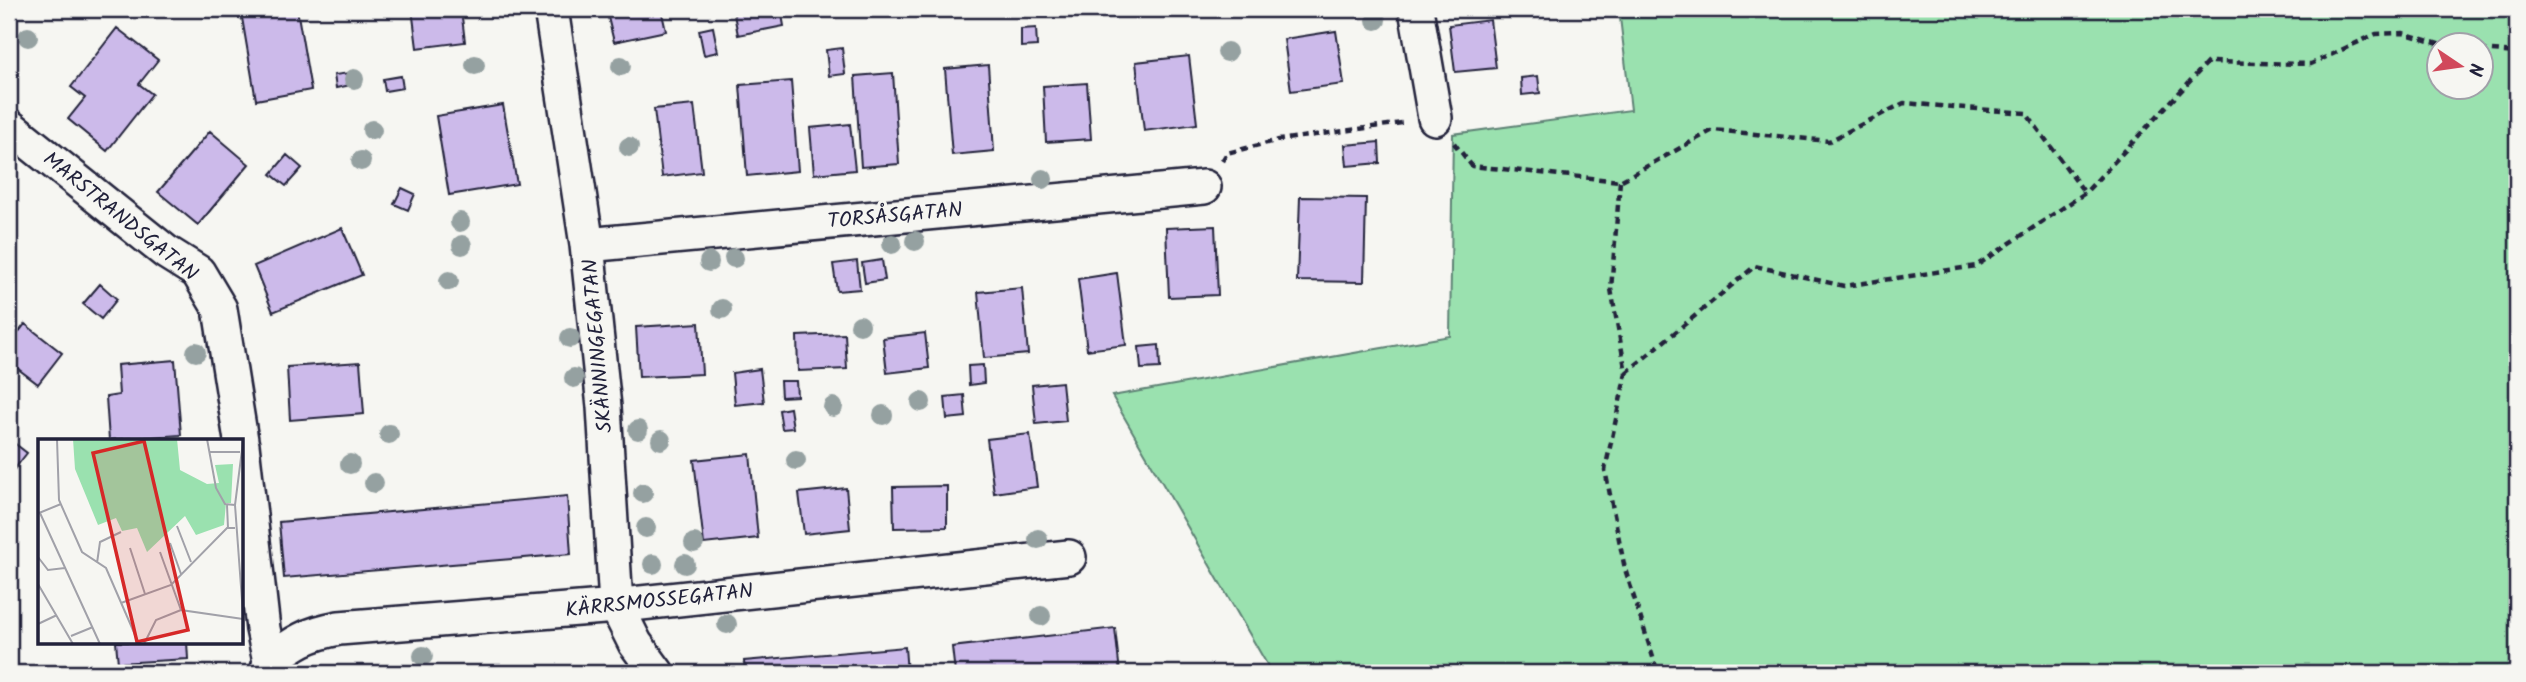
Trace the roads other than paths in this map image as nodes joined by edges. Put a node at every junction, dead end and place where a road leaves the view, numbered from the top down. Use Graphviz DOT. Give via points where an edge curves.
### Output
graph roads {
  1 [pos="551,9"];
  2 [pos="1416,9"];
  3 [pos="1434,118"];
  4 [pos="9,126"];
  5 [pos="1204,187"];
  6 [pos="587,245"];
  7 [pos="240,439"];
  8 [pos="243,460"];
  9 [pos="1069,557"];
  10 [pos="616,605"];
  11 [pos="268,667"];
  12 [pos="657,673"];
  1 -- 6 [label="street, SKÄNNINGEGATAN"];
  2 -- 3 [label="street"];
  4 -- 7 [label="street, MARSTRANDSGATAN" via="166,252 198,272 220,309"];
  5 -- 6 [label="street, TORSÅSGATAN"];
  6 -- 10 [label="street, SKÄNNINGEGATAN" via="604,407"];
  8 -- 11 [label="street, MARSTRANDSGATAN"];
  9 -- 10 [label="street, KÄRRSMOSSEGATAN"];
  10 -- 11 [label="street, KÄRRSMOSSEGATAN" via="339,628 312,633"];
  10 -- 12 [label="street, SKÄNNINGEGATAN"];
}
